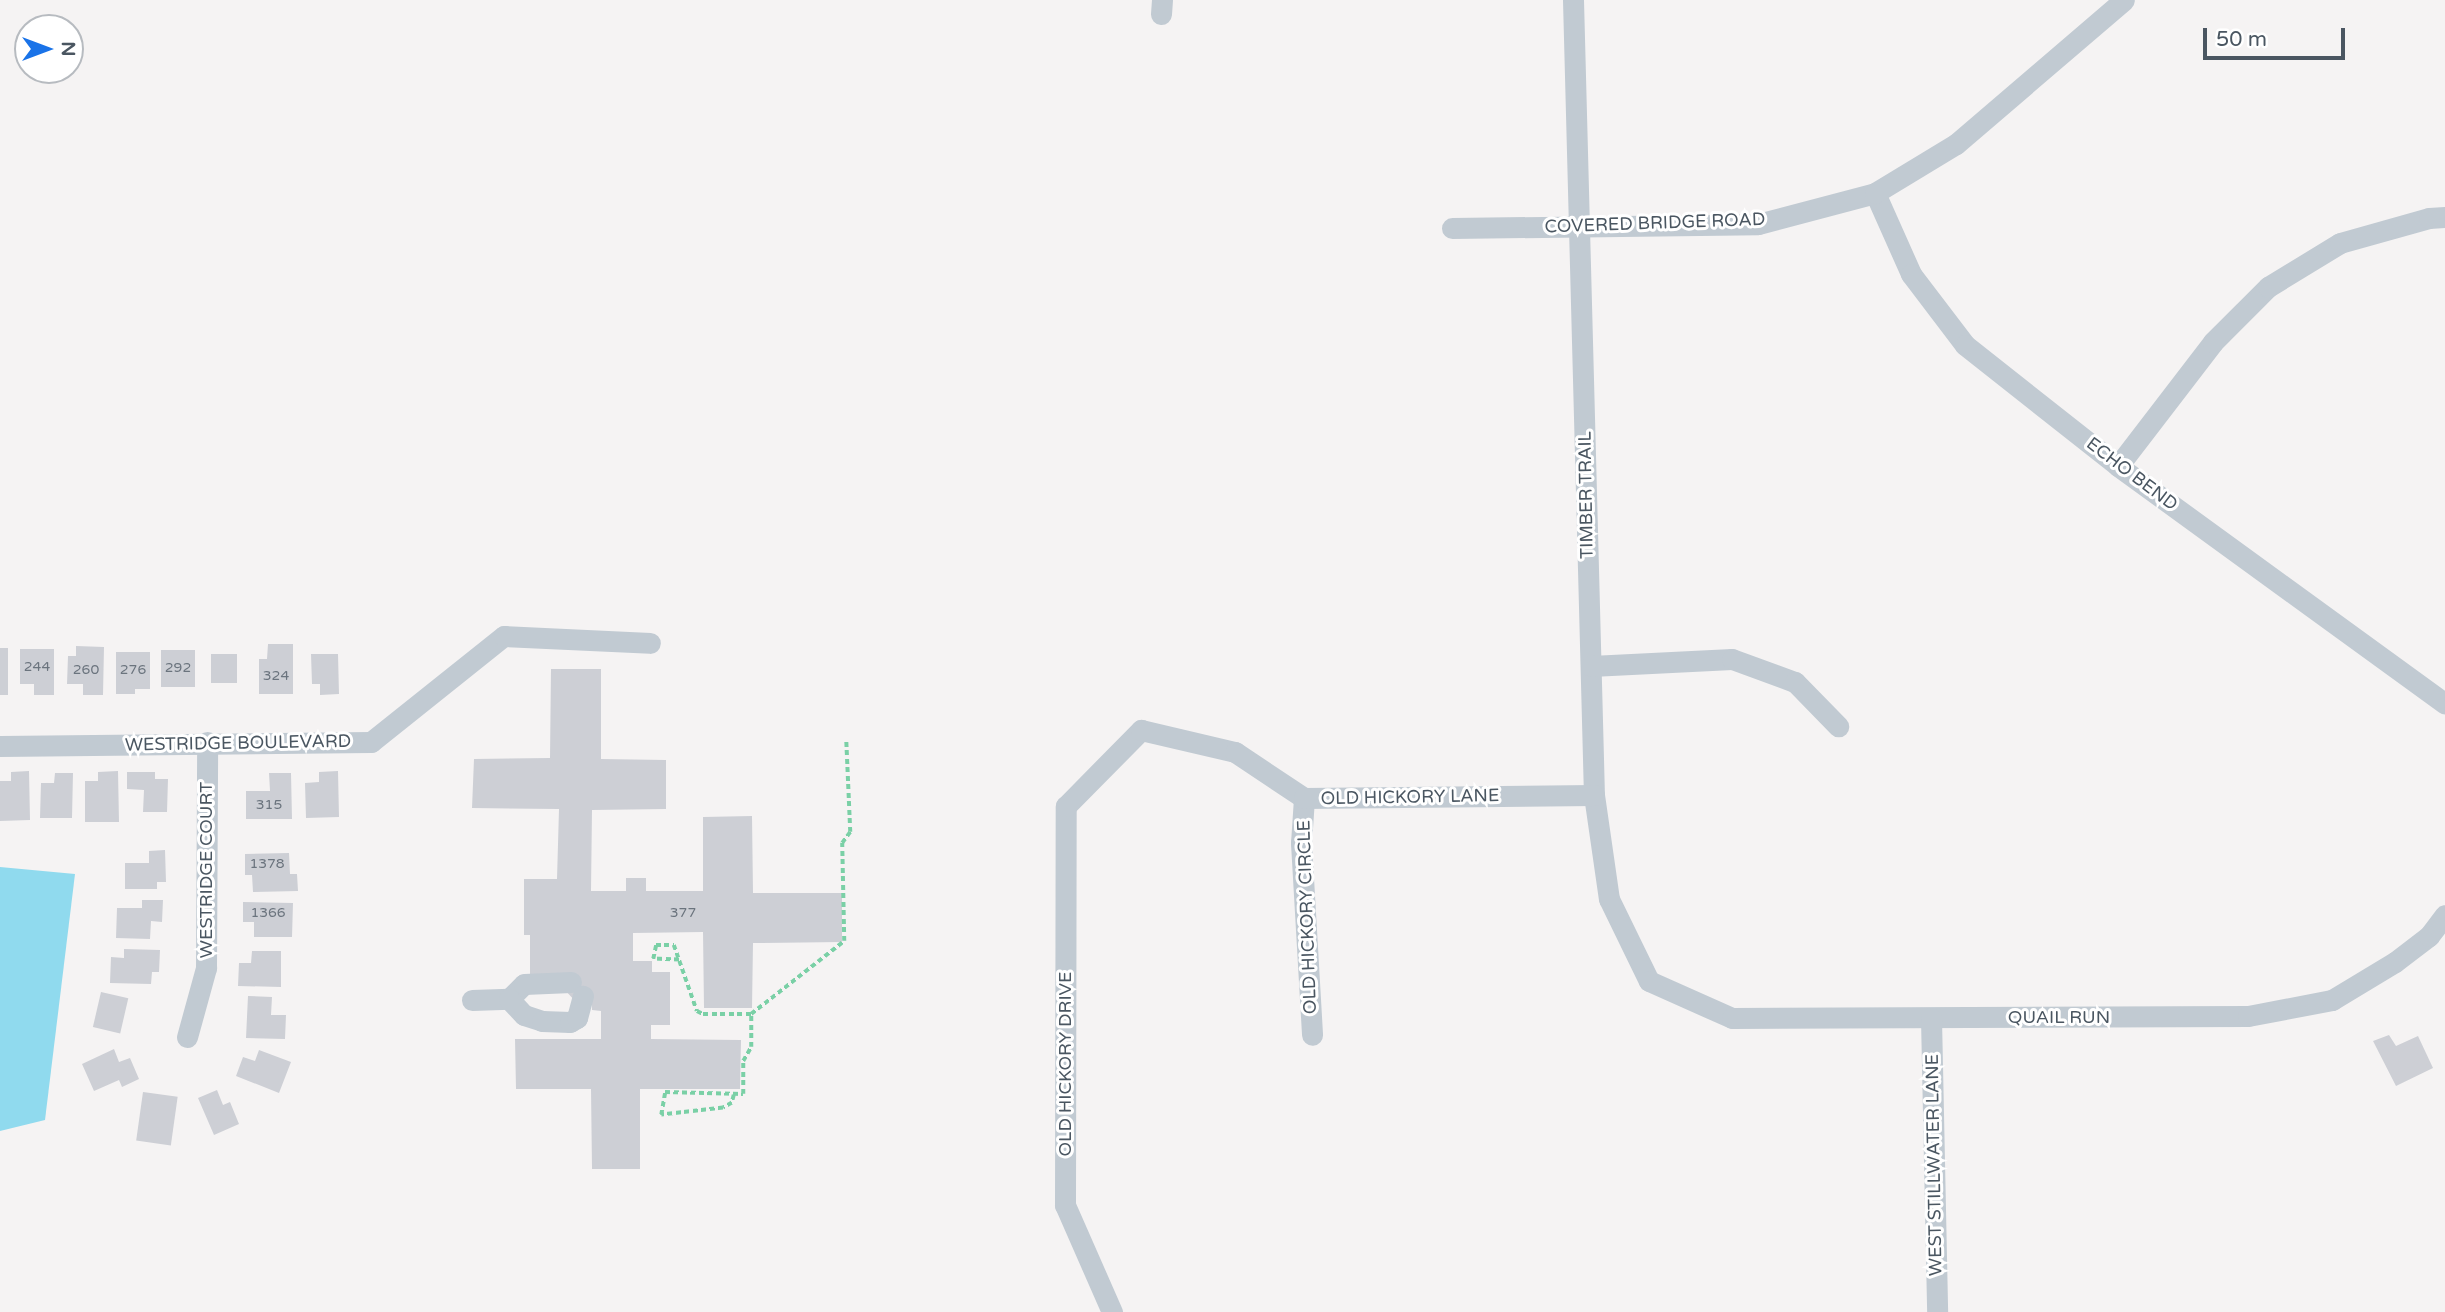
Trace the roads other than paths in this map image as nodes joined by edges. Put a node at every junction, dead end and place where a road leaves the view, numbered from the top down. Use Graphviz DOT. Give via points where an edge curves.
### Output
graph roads {
  1 [pos="1573,0"];
  2 [pos="2124,0"];
  3 [pos="1875,193"];
  4 [pos="2445,217"];
  5 [pos="1580,226"];
  6 [pos="1452,228"];
  7 [pos="2118,466"];
  8 [pos="650,643"];
  9 [pos="1591,666"];
  10 [pos="2445,704"];
  11 [pos="1838,726"];
  12 [pos="207,742"];
  13 [pos="0,746"];
  14 [pos="1594,795"];
  15 [pos="1304,798"];
  16 [pos="1066,806"];
  17 [pos="2445,915"];
  18 [pos="1649,981"];
  19 [pos="509,999"];
  20 [pos="472,1000"];
  21 [pos="1931,1018"];
  22 [pos="1312,1035"];
  23 [pos="187,1037"];
  24 [pos="1112,1312"];
  25 [pos="1937,1312"];
  1 -- 5 [label="street, TIMBER TRAIL"];
  2 -- 3 [label="street, COVERED BRIDGE ROAD" via="1956,144"];
  3 -- 5 [label="street, COVERED BRIDGE ROAD" via="1758,224"];
  3 -- 7 [label="street, ECHO BEND" via="1910,274 1965,345"];
  4 -- 7 [label="street" via="2340,243 2268,287 2213,342"];
  5 -- 6 [label="street, COVERED BRIDGE ROAD"];
  5 -- 9 [label="street, TIMBER TRAIL"];
  7 -- 10 [label="street, ECHO BEND"];
  8 -- 12 [label="street, WESTRIDGE BOULEVARD" via="504,636 371,741"];
  9 -- 11 [label="street" via="1732,659 1796,682"];
  9 -- 14 [label="street, TIMBER TRAIL"];
  12 -- 13 [label="street, WESTRIDGE BOULEVARD"];
  12 -- 23 [label="street, WESTRIDGE COURT" via="206,968"];
  14 -- 15 [label="street, OLD HICKORY LANE"];
  14 -- 18 [label="street, TIMBER TRAIL" via="1609,899"];
  15 -- 16 [label="street, OLD HICKORY LANE" via="1235,751 1141,730"];
  15 -- 22 [label="street, OLD HICKORY CIRCLE" via="1301,843"];
  16 -- 24 [label="street, OLD HICKORY DRIVE" via="1065,1205"];
  17 -- 21 [label="street, QUAIL RUN" via="2429,936 2395,962 2332,1000 2248,1016"];
  18 -- 21 [label="street, QUAIL RUN" via="1732,1018"];
  19 -- 19 [label="street" via="524,1015 542,1021 577,1018 577,989 524,984"];
  19 -- 20 [label="street"];
  21 -- 25 [label="street, WEST STILLWATER LANE"];
}
